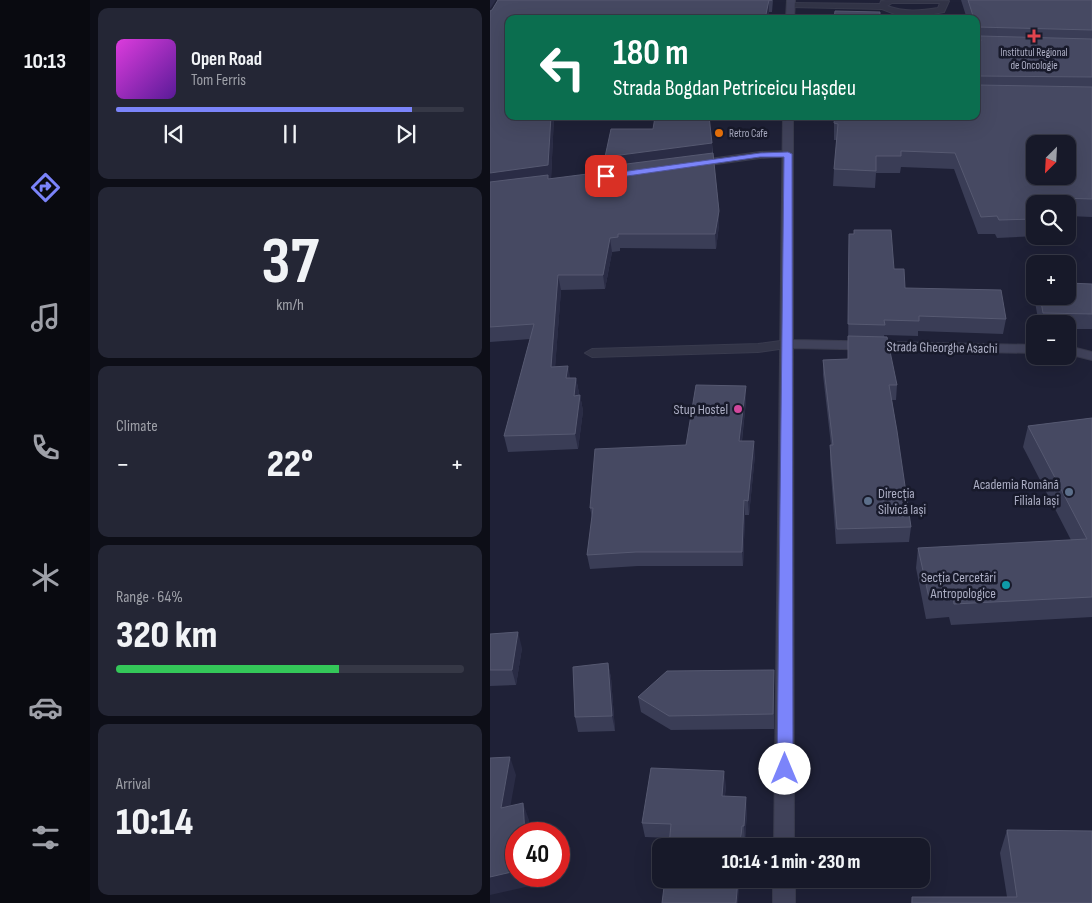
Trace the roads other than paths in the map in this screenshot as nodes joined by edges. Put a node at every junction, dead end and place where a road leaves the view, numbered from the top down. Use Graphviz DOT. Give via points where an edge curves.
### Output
graph roads {
  1 [pos="945,1"];
  2 [pos="791,3"];
  3 [pos="883,7"];
  4 [pos="788,120"];
  5 [pos="788,154"];
  6 [pos="683,166"];
  7 [pos="788,344"];
  8 [pos="1026,349"];
  9 [pos="1076,352"];
  10 [pos="592,353"];
  11 [pos="1092,356"];
  12 [pos="784,838"];
  13 [pos="784,888"];
  14 [pos="784,903"];
  1 -- 3 [label="street" via="892,0 884,3"];
  1 -- 3 [label="street" via="941,10 923,13 900,13"];
  2 -- 3 [label="street"];
  4 -- 5 [label="street"];
  5 -- 6 [label="street"];
  5 -- 7 [label="street"];
  7 -- 8 [label="street, Strada Gheorghe Asachi"];
  7 -- 10 [label="street" via="758,348"];
  7 -- 12 [label="street"];
  9 -- 11 [label="street"];
  13 -- 14 [label="street"];
}
